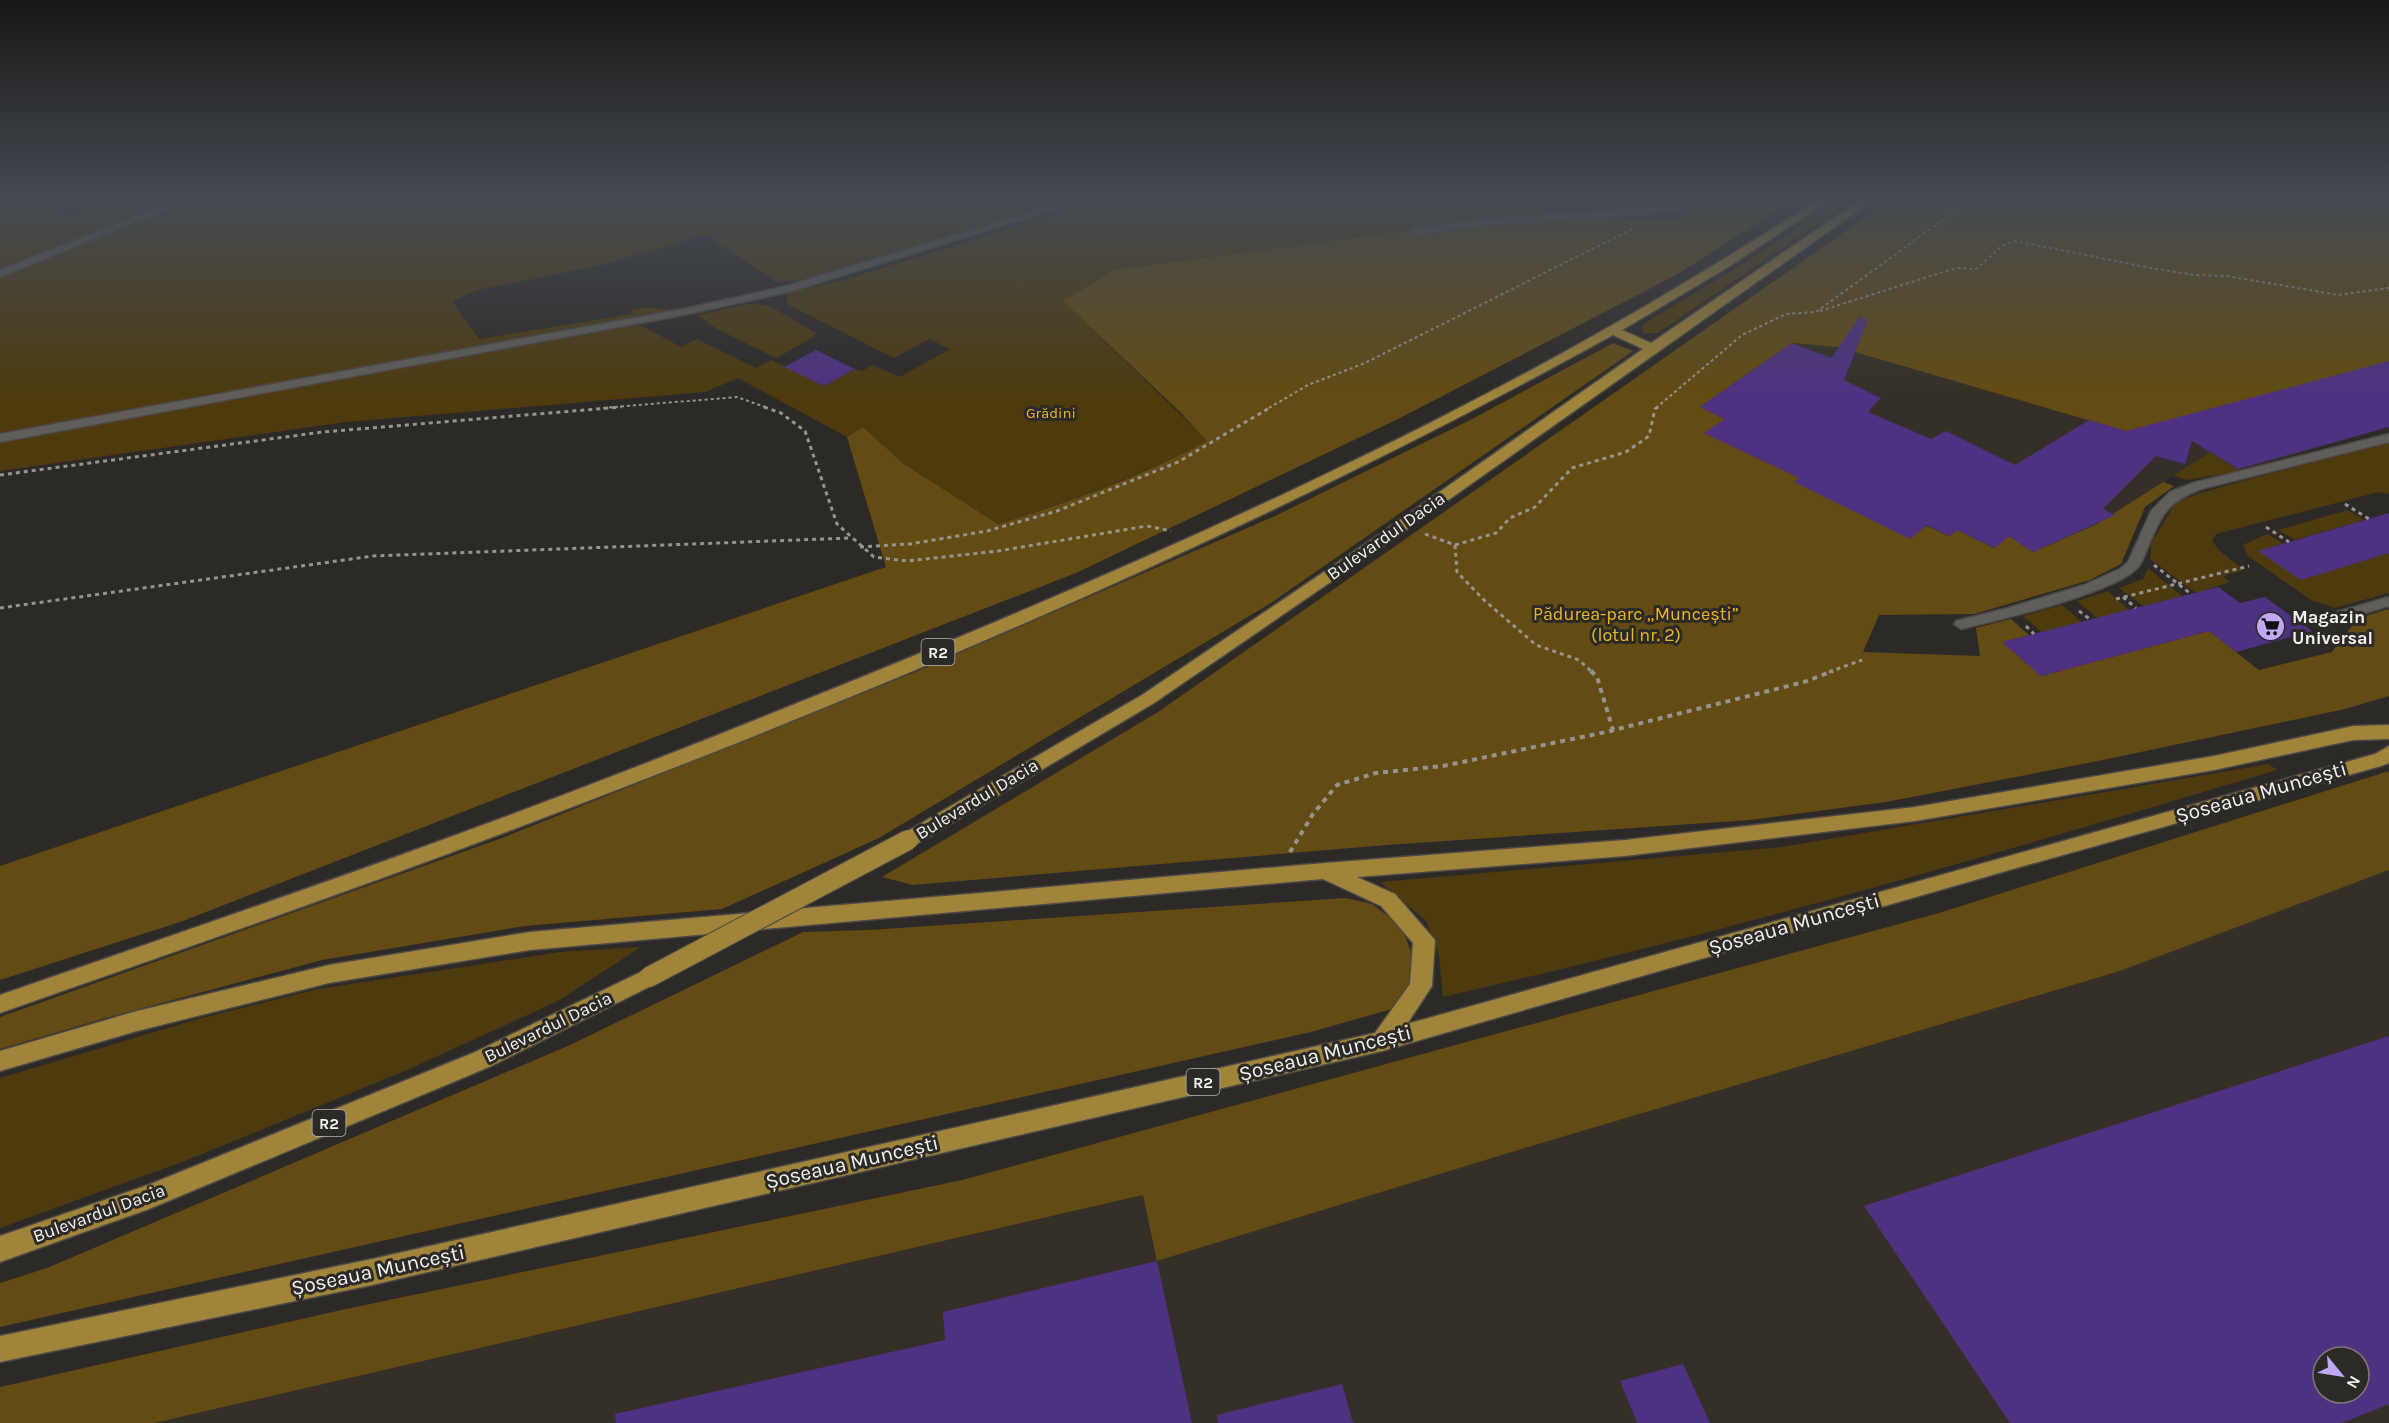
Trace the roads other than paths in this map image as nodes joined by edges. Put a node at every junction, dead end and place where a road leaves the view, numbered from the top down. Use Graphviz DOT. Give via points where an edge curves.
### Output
graph roads {
  1 [pos="24,264"];
  2 [pos="871,264"];
  3 [pos="1726,264"];
  4 [pos="1773,264"];
  5 [pos="0,274"];
  6 [pos="1614,331"];
  7 [pos="1652,348"];
  8 [pos="0,438"];
  9 [pos="2389,438"];
  10 [pos="2389,601"];
  11 [pos="2338,616"];
  12 [pos="1961,624"];
  13 [pos="2389,732"];
  14 [pos="2389,753"];
  15 [pos="1325,871"];
  16 [pos="0,1004"];
  17 [pos="1382,1041"];
  18 [pos="0,1061"];
  19 [pos="0,1249"];
  20 [pos="0,1349"];
  1 -- 5 [label="lane"];
  2 -- 8 [label="lane" via="776,292 654,317"];
  3 -- 6 [label="main road, R2"];
  4 -- 7 [label="main road, Bulevardul Dacia / R2"];
  6 -- 7 [label="main road"];
  6 -- 16 [label="main road, R2" via="1436,425 1048,607 786,715 460,842"];
  7 -- 19 [label="main road, Bulevardul Dacia / R2, bridge" via="1402,526 1148,699 908,840 649,977 481,1060 149,1197"];
  9 -- 12 [label="lane" via="2174,495 2156,514 2134,564 2125,572 2089,588"];
  10 -- 11 [label="lane"];
  13 -- 15 [label="main road, Șoseaua Muncești" via="2353,733 2214,763 1915,814 1625,848"];
  14 -- 17 [label="main road, Șoseaua Muncești / R2" via="2380,759"];
  15 -- 17 [label="main road" via="1388,900 1424,940 1421,986"];
  15 -- 18 [label="main road, Șoseaua Muncești" via="530,941 329,974 137,1021"];
  17 -- 20 [label="main road, Șoseaua Muncești / R2" via="372,1272"];
}
